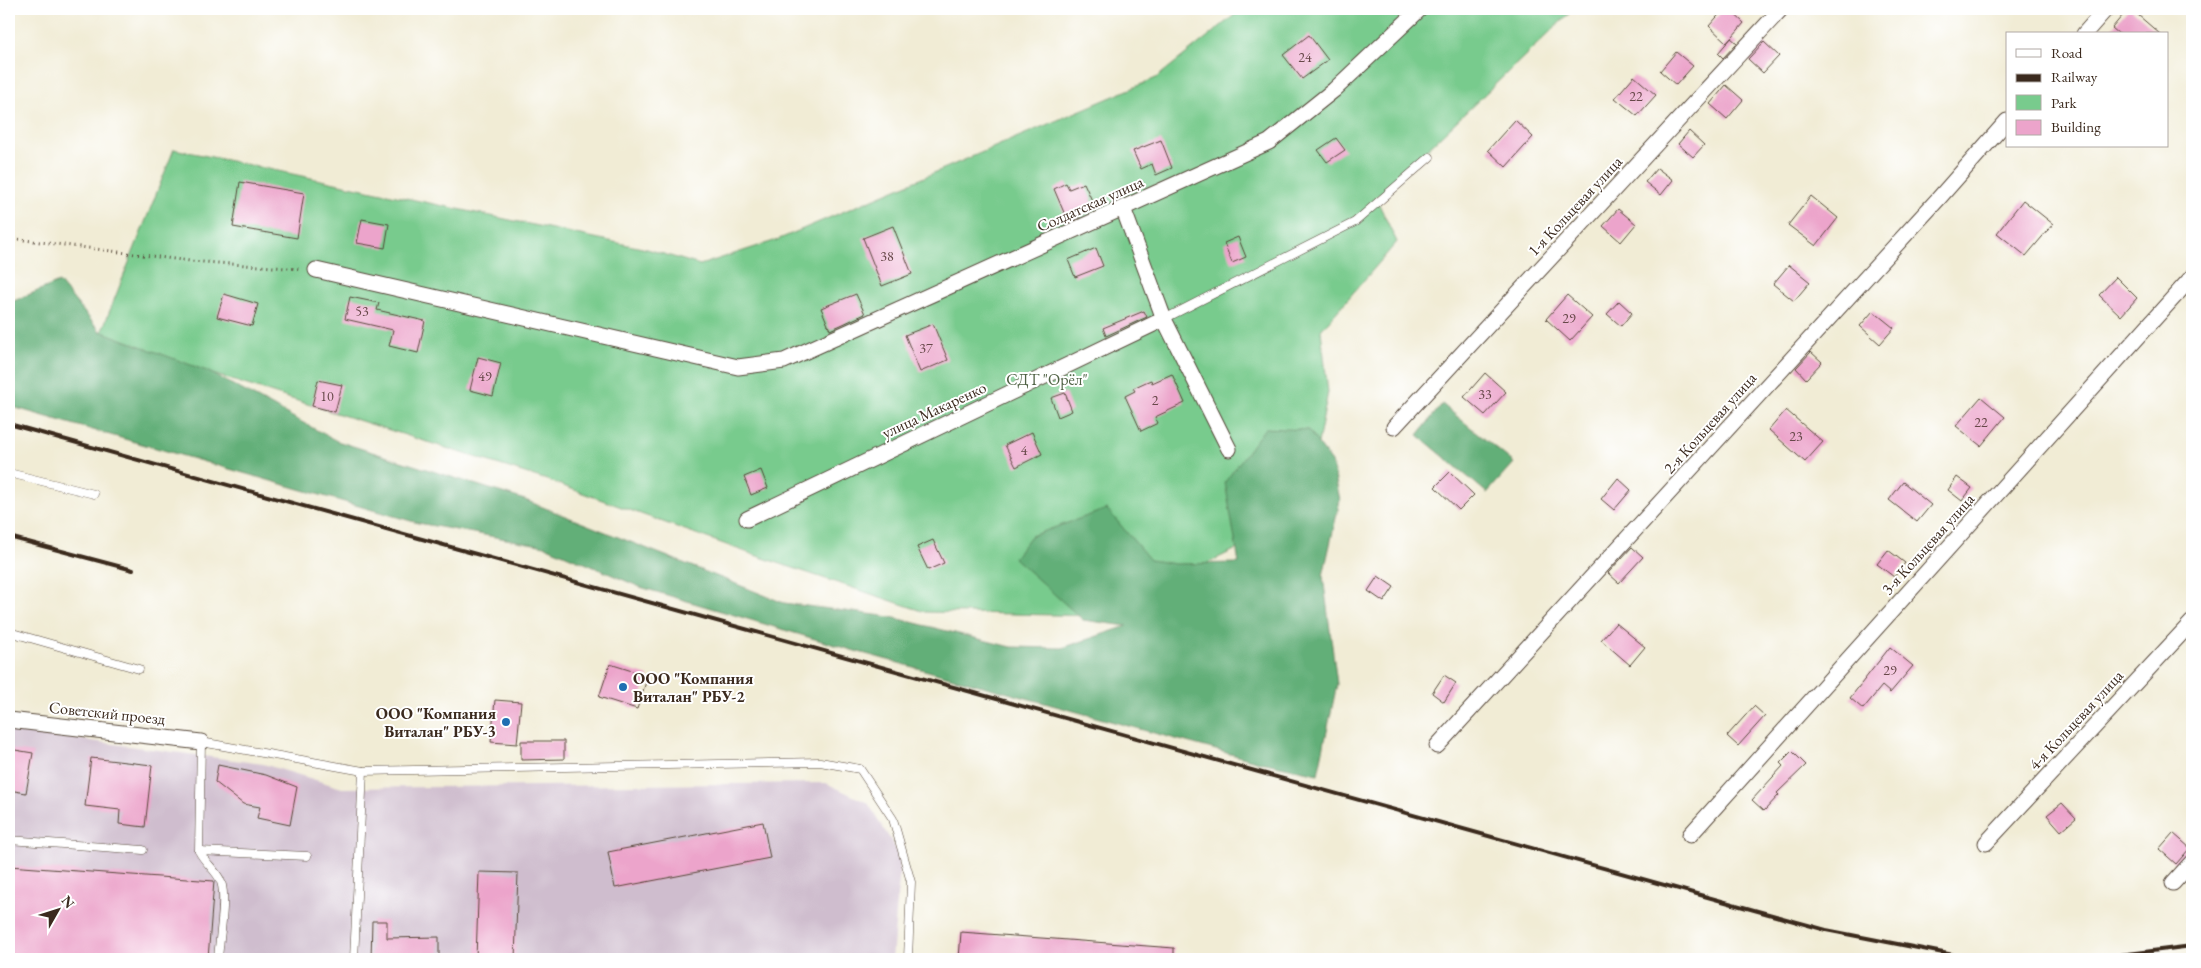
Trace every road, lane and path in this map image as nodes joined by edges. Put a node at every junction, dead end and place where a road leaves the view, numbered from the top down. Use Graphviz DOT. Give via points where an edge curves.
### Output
graph roads {
  1 [pos="1420,9"];
  2 [pos="1780,9"];
  3 [pos="2106,9"];
  4 [pos="2086,32"];
  5 [pos="2006,122"];
  6 [pos="1430,157"];
  7 [pos="1123,208"];
  8 [pos="9,238"];
  9 [pos="316,270"];
  10 [pos="2192,277"];
  11 [pos="1164,319"];
  12 [pos="1394,426"];
  13 [pos="1229,449"];
  14 [pos="9,473"];
  15 [pos="94,494"];
  16 [pos="746,519"];
  17 [pos="2192,622"];
  18 [pos="9,632"];
  19 [pos="139,669"];
  20 [pos="9,720"];
  21 [pos="201,742"];
  22 [pos="1437,746"];
  23 [pos="362,771"];
  24 [pos="1690,835"];
  25 [pos="9,840"];
  26 [pos="1986,843"];
  27 [pos="143,850"];
  28 [pos="198,851"];
  29 [pos="307,856"];
  30 [pos="2192,862"];
  31 [pos="2173,883"];
  32 [pos="218,959"];
  33 [pos="354,959"];
  34 [pos="908,959"];
  1 -- 7 [label="street, Солдатская улица" via="1334,90 1269,142"];
  2 -- 12 [label="street, 1-я Кольцевая улица"];
  3 -- 4 [label="street"];
  5 -- 22 [label="street, 2-я Кольцевая улица"];
  6 -- 11 [label="lane" via="1354,222"];
  7 -- 9 [label="street, Солдатская улица" via="784,361 738,367"];
  7 -- 11 [label="street"];
  8 -- 9 [label="path" via="190,260"];
  10 -- 24 [label="street, 3-я Кольцевая улица"];
  11 -- 13 [label="street"];
  11 -- 16 [label="street, улица Макаренко"];
  14 -- 15 [label="lane"];
  17 -- 26 [label="street, 4-я Кольцевая улица"];
  18 -- 19 [label="lane"];
  20 -- 21 [label="street, Советский проезд"];
  21 -- 23 [label="lane"];
  21 -- 28 [label="lane"];
  23 -- 33 [label="lane"];
  23 -- 34 [label="lane" via="820,762 860,769 893,819 911,882"];
  25 -- 27 [label="lane"];
  28 -- 29 [label="lane"];
  28 -- 32 [label="lane" via="221,880"];
  30 -- 31 [label="street"];
}
